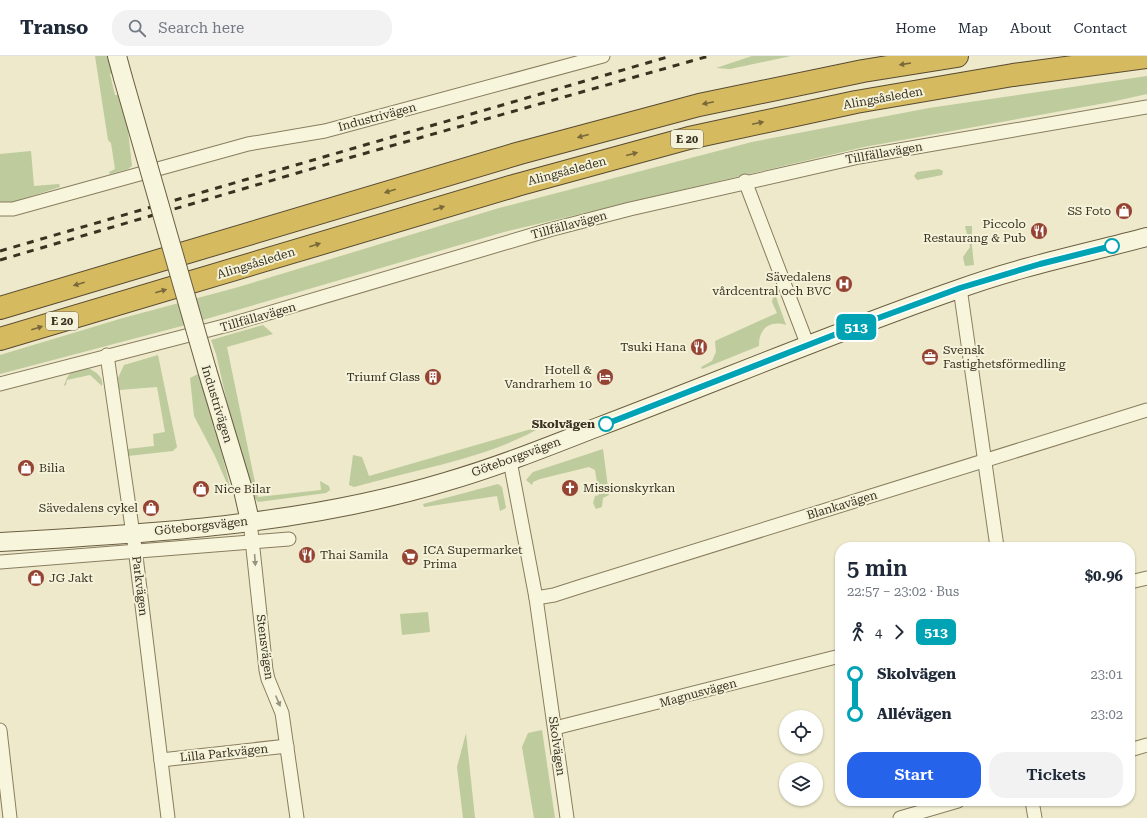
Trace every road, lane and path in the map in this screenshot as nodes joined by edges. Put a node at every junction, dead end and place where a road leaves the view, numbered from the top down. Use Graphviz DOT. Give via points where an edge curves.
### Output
graph roads {
  1 [pos="117,56"];
  2 [pos="603,56"];
  3 [pos="957,56"];
  4 [pos="1147,57"];
  5 [pos="1147,107"];
  6 [pos="746,181"];
  7 [pos="0,208"];
  8 [pos="1147,237"];
  9 [pos="960,288"];
  10 [pos="0,308"];
  11 [pos="0,339"];
  12 [pos="808,346"];
  13 [pos="107,355"];
  14 [pos="0,384"];
  15 [pos="1147,410"];
  16 [pos="510,461"];
  17 [pos="984,461"];
  18 [pos="250,521"];
  19 [pos="133,533"];
  20 [pos="289,539"];
  21 [pos="0,542"];
  22 [pos="253,542"];
  23 [pos="996,542"];
  24 [pos="135,552"];
  25 [pos="0,562"];
  26 [pos="1147,578"];
  27 [pos="1135,581"];
  28 [pos="536,598"];
  29 [pos="835,657"];
  30 [pos="555,728"];
  31 [pos="0,730"];
  32 [pos="288,746"];
  33 [pos="1147,746"];
  34 [pos="1135,749"];
  35 [pos="161,760"];
  36 [pos="941,806"];
  37 [pos="1033,806"];
  38 [pos="10,818"];
  39 [pos="168,818"];
  40 [pos="296,818"];
  41 [pos="567,818"];
  42 [pos="900,818"];
  43 [pos="1035,818"];
  1 -- 18 [label="street, Industrivägen, bridge"];
  2 -- 7 [label="street, Industrivägen" via="325,131 248,144 13,209"];
  3 -- 10 [label="highway, E 20, one-way" via="863,71 699,105 520,153"];
  11 -- 4 [label="highway, Alingsåsleden / E 20, one-way" via="516,185 688,138 856,102 1014,75"];
  5 -- 6 [label="street, Tillfällavägen" via="859,157"];
  6 -- 12 [label="street"];
  6 -- 13 [label="street, Tillfällavägen" via="549,230 228,325"];
  8 -- 9 [label="street, Göteborgsvägen" via="1040,264"];
  9 -- 12 [label="street, Göteborgsvägen"];
  9 -- 17 [label="street"];
  12 -- 16 [label="street, Göteborgsvägen"];
  13 -- 14 [label="street, Tillfällavägen"];
  13 -- 19 [label="street, Parkvägen"];
  15 -- 17 [label="street, Blankavägen"];
  16 -- 18 [label="street, Göteborgsvägen" via="444,482 346,507"];
  16 -- 28 [label="street, Skolvägen"];
  17 -- 23 [label="street"];
  17 -- 28 [label="street, Blankavägen" via="554,595"];
  18 -- 19 [label="street, Göteborgsvägen"];
  18 -- 22 [label="street, Stensvägen"];
  19 -- 21 [label="street, Göteborgsvägen"];
  19 -- 24 [label="street, Parkvägen"];
  20 -- 22 [label="street, Göteborgsvägen"];
  22 -- 24 [label="street, Göteborgsvägen"];
  22 -- 32 [label="street, Stensvägen, one-way" via="268,679 282,713"];
  24 -- 25 [label="street, Göteborgsvägen"];
  24 -- 35 [label="street, Parkvägen"];
  26 -- 27 [label="street"];
  28 -- 30 [label="street, Skolvägen"];
  29 -- 30 [label="street, Magnusvägen"];
  30 -- 41 [label="street, Skolvägen"];
  31 -- 38 [label="street"];
  32 -- 35 [label="street, Lilla Parkvägen"];
  32 -- 40 [label="street, Stensvägen"];
  33 -- 34 [label="street"];
  35 -- 39 [label="street, Parkvägen"];
  36 -- 42 [label="street"];
  37 -- 43 [label="street"];
}
